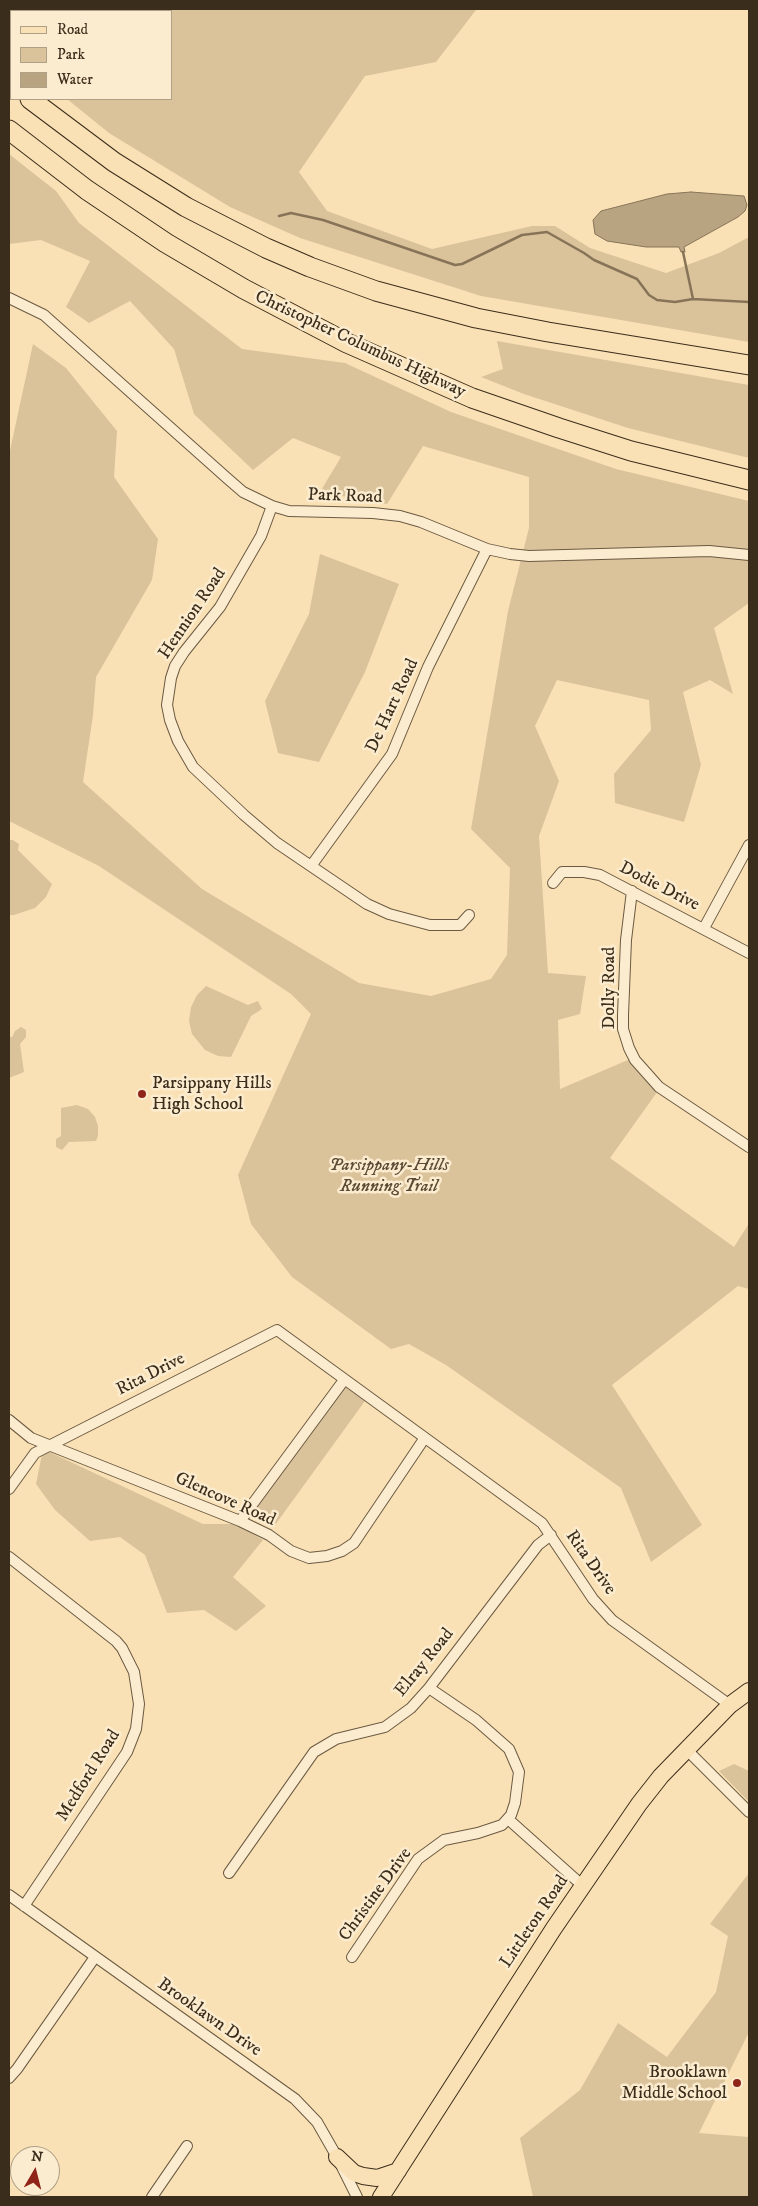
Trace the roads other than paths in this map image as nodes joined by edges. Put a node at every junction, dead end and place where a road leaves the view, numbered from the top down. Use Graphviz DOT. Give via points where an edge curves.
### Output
graph roads {
  1 [pos="31,100"];
  2 [pos="9,130"];
  3 [pos="9,298"];
  4 [pos="749,364"];
  5 [pos="749,480"];
  6 [pos="272,506"];
  7 [pos="487,549"];
  8 [pos="749,555"];
  9 [pos="749,845"];
  10 [pos="310,866"];
  11 [pos="553,883"];
  12 [pos="632,891"];
  13 [pos="469,915"];
  14 [pos="704,928"];
  15 [pos="749,953"];
  16 [pos="749,1146"];
  17 [pos="344,1380"];
  18 [pos="9,1420"];
  19 [pos="424,1439"];
  20 [pos="49,1445"];
  21 [pos="9,1489"];
  22 [pos="240,1521"];
  23 [pos="551,1535"];
  24 [pos="9,1557"];
  25 [pos="429,1688"];
  26 [pos="749,1691"];
  27 [pos="730,1706"];
  28 [pos="687,1750"];
  29 [pos="749,1812"];
  30 [pos="508,1820"];
  31 [pos="229,1873"];
  32 [pos="583,1886"];
  33 [pos="9,1895"];
  34 [pos="24,1906"];
  35 [pos="352,1957"];
  36 [pos="96,1958"];
  37 [pos="9,2078"];
  38 [pos="187,2146"];
  39 [pos="337,2157"];
  40 [pos="398,2171"];
  41 [pos="152,2197"];
  42 [pos="357,2197"];
  43 [pos="381,2197"];
  1 -- 4 [label="highway" via="114,162 186,207 310,267 376,291 476,318"];
  2 -- 5 [label="highway, Christopher Columbus Highway" via="87,190 166,243 244,289 348,343 472,398 559,428 631,451"];
  3 -- 6 [label="street, Park Road" via="44,315 228,479"];
  6 -- 7 [label="street, Park Road" via="289,511 400,516"];
  6 -- 10 [label="street, Hennion Road" via="262,536 220,608 175,666 167,705 178,741 193,767 244,815"];
  7 -- 8 [label="street, Park Road" via="530,556 709,550"];
  7 -- 10 [label="street, De Hart Road" via="428,668 392,754"];
  9 -- 14 [label="street"];
  10 -- 13 [label="street, Hennion Road" via="367,904 411,922 430,926 460,925"];
  11 -- 12 [label="street, Dodie Drive" via="562,872 584,872 600,875"];
  12 -- 14 [label="street, Dodie Drive"];
  12 -- 16 [label="street, Dolly Road" via="623,1015 623,1029 629,1048 635,1060 659,1087"];
  14 -- 15 [label="street, Dodie Drive"];
  17 -- 19 [label="street, Rita Drive"];
  17 -- 20 [label="street, Rita Drive" via="277,1330"];
  17 -- 22 [label="street"];
  18 -- 20 [label="street" via="31,1438"];
  19 -- 22 [label="street, Glencove Road" via="354,1542 342,1551 309,1558"];
  19 -- 23 [label="street, Rita Drive" via="518,1504 542,1523"];
  20 -- 21 [label="street" via="35,1453"];
  20 -- 22 [label="street, Glencove Road"];
  23 -- 25 [label="street, Elray Road" via="538,1545"];
  23 -- 27 [label="street, Rita Drive" via="593,1599 612,1620"];
  24 -- 34 [label="street, Medford Road" via="116,1641 134,1672 139,1704 136,1729 126,1752"];
  25 -- 30 [label="street" via="476,1720 509,1749 520,1778"];
  25 -- 31 [label="street, Elray Road" via="390,1724 336,1739 314,1752"];
  26 -- 27 [label="main road, Littleton Road"];
  27 -- 28 [label="main road, Littleton Road"];
  28 -- 29 [label="street"];
  28 -- 32 [label="main road, Littleton Road" via="639,1804"];
  30 -- 32 [label="street"];
  30 -- 35 [label="street, Christine Drive" via="491,1830 444,1840 418,1859"];
  32 -- 40 [label="main road, Littleton Road"];
  33 -- 34 [label="street, Brooklawn Drive"];
  34 -- 36 [label="street, Brooklawn Drive"];
  36 -- 37 [label="street"];
  36 -- 39 [label="street, Brooklawn Drive" via="295,2099 317,2122"];
  38 -- 41 [label="street"];
  39 -- 40 [label="main road" via="354,2173 363,2176 377,2178"];
  39 -- 42 [label="street, Brooklawn Drive"];
  40 -- 43 [label="main road, Littleton Road"];
}
